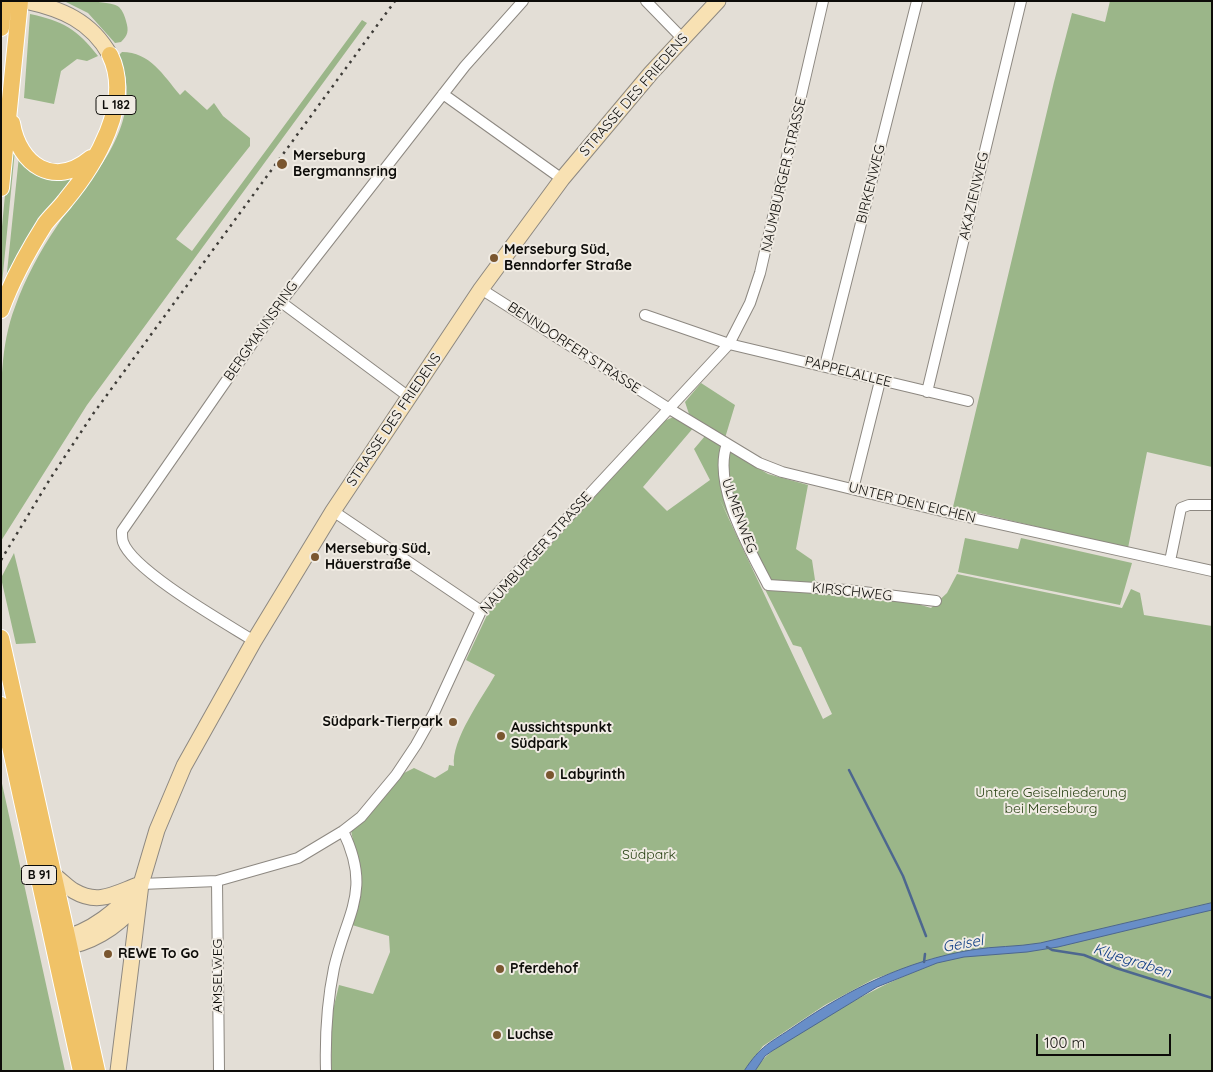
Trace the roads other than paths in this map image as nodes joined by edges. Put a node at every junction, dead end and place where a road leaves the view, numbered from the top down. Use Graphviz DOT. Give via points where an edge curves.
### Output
graph roads {
  1 [pos="523,1"];
  2 [pos="646,1"];
  3 [pos="718,1"];
  4 [pos="823,1"];
  5 [pos="917,1"];
  6 [pos="1021,1"];
  7 [pos="14,6"];
  8 [pos="1,28"];
  9 [pos="682,38"];
  10 [pos="110,55"];
  11 [pos="443,94"];
  12 [pos="9,104"];
  13 [pos="96,153"];
  14 [pos="562,179"];
  15 [pos="1,188"];
  16 [pos="481,289"];
  17 [pos="281,302"];
  18 [pos="1,310"];
  19 [pos="645,315"];
  20 [pos="729,344"];
  21 [pos="825,366"];
  22 [pos="880,380"];
  23 [pos="927,392"];
  24 [pos="409,397"];
  25 [pos="968,401"];
  26 [pos="668,408"];
  27 [pos="727,444"];
  28 [pos="853,489"];
  29 [pos="1212,505"];
  30 [pos="333,511"];
  31 [pos="1170,562"];
  32 [pos="1212,571"];
  33 [pos="768,585"];
  34 [pos="936,602"];
  35 [pos="481,611"];
  36 [pos="1,638"];
  37 [pos="254,641"];
  38 [pos="1,705"];
  39 [pos="343,831"];
  40 [pos="55,876"];
  41 [pos="217,881"];
  42 [pos="141,884"];
  43 [pos="138,903"];
  44 [pos="62,944"];
  45 [pos="82,1071"];
  46 [pos="97,1071"];
  47 [pos="118,1071"];
  48 [pos="219,1071"];
  49 [pos="326,1071"];
  1 -- 11 [label="street, BERGMANNSRING"];
  2 -- 9 [label="street"];
  3 -- 9 [label="street, STRASSE DES FRIEDENS"];
  4 -- 20 [label="street, NAUMBURGER STRASSE" via="760,273 750,304"];
  5 -- 21 [label="street, BIRKENWEG"];
  6 -- 23 [label="street, AKAZIENWEG"];
  7 -- 8 [label="main road"];
  7 -- 10 [label="street, L 182" via="54,9 76,18 100,39"];
  7 -- 12 [label="main road"];
  9 -- 14 [label="street, STRASSE DES FRIEDENS"];
  10 -- 13 [label="main road, L 182" via="119,87 111,123"];
  11 -- 14 [label="street"];
  11 -- 17 [label="street, BERGMANNSRING"];
  12 -- 13 [label="main road" via="14,138 37,166 63,171 75,168"];
  12 -- 15 [label="main road"];
  13 -- 18 [label="main road, L 182" via="77,186 47,222 31,248"];
  14 -- 16 [label="street, STRASSE DES FRIEDENS"];
  16 -- 24 [label="street, STRASSE DES FRIEDENS"];
  16 -- 26 [label="street, BENNDORFER STRASSE"];
  17 -- 24 [label="street"];
  17 -- 37 [label="street, BERGMANNSRING" via="122,531 122,542 131,554 160,580 201,610"];
  19 -- 20 [label="street"];
  20 -- 21 [label="street, PAPPELALLEE"];
  20 -- 26 [label="street, NAUMBURGER STRASSE"];
  21 -- 22 [label="street, PAPPELALLEE"];
  22 -- 23 [label="street, PAPPELALLEE"];
  22 -- 28 [label="street"];
  23 -- 25 [label="street, PAPPELALLEE"];
  24 -- 30 [label="street, STRASSE DES FRIEDENS"];
  26 -- 27 [label="street, UNTER DEN EICHEN"];
  26 -- 35 [label="street, NAUMBURGER STRASSE"];
  27 -- 28 [label="street, UNTER DEN EICHEN" via="782,472"];
  27 -- 33 [label="street, ULMENWEG" via="723,462 726,486 744,536"];
  28 -- 31 [label="street, UNTER DEN EICHEN"];
  29 -- 31 [label="street" via="1181,508"];
  30 -- 35 [label="street"];
  30 -- 37 [label="street, STRASSE DES FRIEDENS"];
  31 -- 32 [label="street, UNTER DEN EICHEN"];
  33 -- 34 [label="street, KIRSCHWEG" via="846,590"];
  35 -- 39 [label="street, NAUMBURGER STRASSE" via="434,713 409,757 361,817"];
  36 -- 40 [label="main road, B 91"];
  37 -- 42 [label="street, STRASSE DES FRIEDENS" via="175,783"];
  38 -- 44 [label="main road, B 91"];
  39 -- 41 [label="street, NAUMBURGER STRASSE" via="298,858"];
  39 -- 49 [label="street" via="355,867 358,893 329,996"];
  40 -- 42 [label="street" via="72,890 87,897 104,899"];
  40 -- 44 [label="main road, B 91"];
  41 -- 42 [label="street, NAUMBURGER STRASSE"];
  41 -- 48 [label="street, AMSELWEG"];
  42 -- 43 [label="street, STRASSE DES FRIEDENS"];
  42 -- 44 [label="street, STRASSE DES FRIEDENS" via="121,906 100,922"];
  43 -- 44 [label="street" via="120,922 86,943"];
  43 -- 47 [label="street, STRASSE DES FRIEDENS"];
  44 -- 45 [label="main road, B 91"];
  44 -- 46 [label="main road, B 91"];
}
